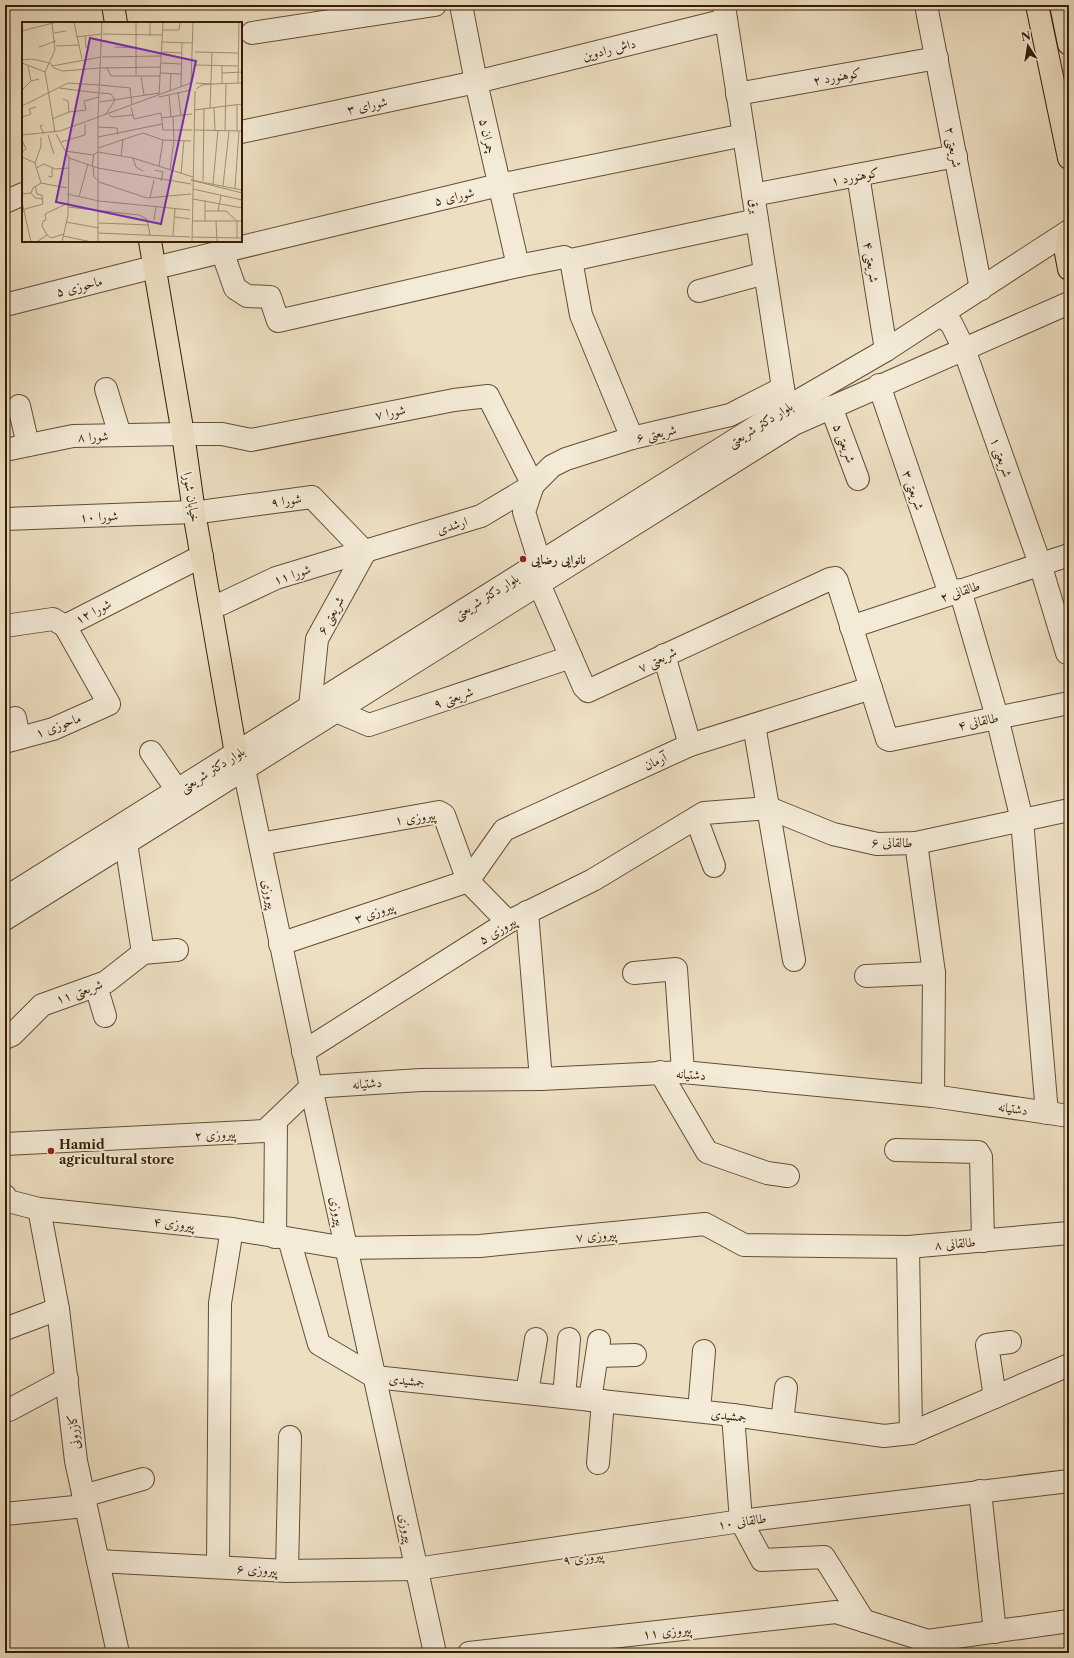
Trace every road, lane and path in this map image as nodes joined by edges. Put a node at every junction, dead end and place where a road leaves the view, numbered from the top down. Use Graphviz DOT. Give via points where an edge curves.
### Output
graph roads {
  1 [pos="113,5"];
  2 [pos="127,5"];
  3 [pos="435,5"];
  4 [pos="461,5"];
  5 [pos="926,5"];
  6 [pos="1037,5"];
  7 [pos="1061,5"];
  8 [pos="378,9"];
  9 [pos="725,13"];
  10 [pos="116,22"];
  11 [pos="130,22"];
  12 [pos="252,34"];
  13 [pos="1069,44"];
  14 [pos="937,58"];
  15 [pos="484,80"];
  16 [pos="737,94"];
  17 [pos="242,132"];
  18 [pos="744,135"];
  19 [pos="956,156"];
  20 [pos="1069,158"];
  21 [pos="858,175"];
  22 [pos="498,185"];
  23 [pos="22,194"];
  24 [pos="753,195"];
  25 [pos="5,202"];
  26 [pos="757,220"];
  27 [pos="1069,232"];
  28 [pos="150,242"];
  29 [pos="163,242"];
  30 [pos="240,242"];
  31 [pos="242,242"];
  32 [pos="213,248"];
  33 [pos="571,260"];
  34 [pos="160,266"];
  35 [pos="518,266"];
  36 [pos="1069,269"];
  37 [pos="765,273"];
  38 [pos="981,289"];
  39 [pos="699,291"];
  40 [pos="1069,303"];
  41 [pos="5,304"];
  42 [pos="940,315"];
  43 [pos="964,349"];
  44 [pos="886,350"];
  45 [pos="879,385"];
  46 [pos="106,389"];
  47 [pos="785,398"];
  48 [pos="19,406"];
  49 [pos="831,407"];
  50 [pos="730,415"];
  51 [pos="188,434"];
  52 [pos="120,436"];
  53 [pos="741,436"];
  54 [pos="632,438"];
  55 [pos="28,445"];
  56 [pos="5,450"];
  57 [pos="858,478"];
  58 [pos="533,485"];
  59 [pos="200,511"];
  60 [pos="5,519"];
  61 [pos="365,552"];
  62 [pos="1069,555"];
  63 [pos="202,556"];
  64 [pos="540,563"];
  65 [pos="1040,564"];
  66 [pos="539,584"];
  67 [pos="955,592"];
  68 [pos="221,604"];
  69 [pos="5,626"];
  70 [pos="65,626"];
  71 [pos="851,627"];
  72 [pos="1067,653"];
  73 [pos="664,655"];
  74 [pos="570,657"];
  75 [pos="379,674"];
  76 [pos="871,688"];
  77 [pos="1069,703"];
  78 [pos="109,704"];
  79 [pos="310,707"];
  80 [pos="336,711"];
  81 [pos="997,717"];
  82 [pos="754,725"];
  83 [pos="13,733"];
  84 [pos="690,745"];
  85 [pos="151,752"];
  86 [pos="242,756"];
  87 [pos="177,790"];
  88 [pos="769,808"];
  89 [pos="1069,810"];
  90 [pos="696,818"];
  91 [pos="1022,820"];
  92 [pos="126,843"];
  93 [pos="916,843"];
  94 [pos="260,844"];
  95 [pos="714,866"];
  96 [pos="468,881"];
  97 [pos="5,898"];
  98 [pos="528,912"];
  99 [pos="5,919"];
  100 [pos="508,922"];
  101 [pos="280,944"];
  102 [pos="177,950"];
  103 [pos="143,953"];
  104 [pos="794,960"];
  105 [pos="634,973"];
  106 [pos="934,973"];
  107 [pos="866,976"];
  108 [pos="96,986"];
  109 [pos="105,1016"];
  110 [pos="5,1038"];
  111 [pos="303,1052"];
  112 [pos="660,1072"];
  113 [pos="683,1072"];
  114 [pos="541,1079"];
  115 [pos="310,1087"];
  116 [pos="933,1096"];
  117 [pos="1047,1113"];
  118 [pos="1069,1116"];
  119 [pos="276,1121"];
  120 [pos="5,1144"];
  121 [pos="896,1150"];
  122 [pos="788,1176"];
  123 [pos="6,1200"];
  124 [pos="40,1208"];
  125 [pos="232,1229"];
  126 [pos="1069,1233"];
  127 [pos="282,1238"];
  128 [pos="983,1241"];
  129 [pos="842,1246"];
  130 [pos="908,1247"];
  131 [pos="346,1248"];
  132 [pos="58,1309"];
  133 [pos="5,1329"];
  134 [pos="536,1339"];
  135 [pos="569,1339"];
  136 [pos="1010,1342"];
  137 [pos="704,1351"];
  138 [pos="635,1355"];
  139 [pos="1069,1365"];
  140 [pos="375,1377"];
  141 [pos="68,1379"];
  142 [pos="786,1388"];
  143 [pos="527,1393"];
  144 [pos="564,1397"];
  145 [pos="995,1397"];
  146 [pos="596,1401"];
  147 [pos="9,1410"];
  148 [pos="699,1411"];
  149 [pos="733,1415"];
  150 [pos="782,1422"];
  151 [pos="911,1434"];
  152 [pos="290,1437"];
  153 [pos="598,1463"];
  154 [pos="143,1479"];
  155 [pos="1069,1481"];
  156 [pos="980,1491"];
  157 [pos="84,1501"];
  158 [pos="5,1514"];
  159 [pos="744,1527"];
  160 [pos="98,1561"];
  161 [pos="218,1567"];
  162 [pos="287,1571"];
  163 [pos="418,1575"];
  164 [pos="864,1621"];
  165 [pos="1069,1621"];
  166 [pos="995,1632"];
  167 [pos="931,1647"];
  168 [pos="117,1652"];
  169 [pos="434,1653"];
  170 [pos="470,1653"];
  1 -- 10 [label="main road"];
  2 -- 11 [label="main road"];
  3 -- 8 [label="street"];
  4 -- 15 [label="street, چمران ۵"];
  5 -- 14 [label="street, شریعتی ۲"];
  6 -- 20 [label="main road"];
  7 -- 13 [label="main road"];
  8 -- 12 [label="street"];
  9 -- 15 [label="street, داش رادوین"];
  9 -- 16 [label="street, برق"];
  14 -- 16 [label="street, کوهنورد ۲"];
  14 -- 19 [label="street, شریعتی ۲"];
  15 -- 17 [label="street, شورای ۳"];
  15 -- 22 [label="street, چمران ۵"];
  16 -- 18 [label="street, برق"];
  18 -- 22 [label="street, شورای ۵"];
  18 -- 24 [label="street, برق"];
  19 -- 21 [label="street, کوهنورد ۱"];
  19 -- 38 [label="street, شریعتی ۲"];
  21 -- 24 [label="street, کوهنورد ۱"];
  21 -- 44 [label="street, شریعتی ۴"];
  22 -- 31 [label="street, شورای ۵"];
  22 -- 35 [label="street, چمران ۵"];
  23 -- 25 [label="street"];
  24 -- 26 [label="street, برق"];
  26 -- 33 [label="street"];
  26 -- 37 [label="street, برق"];
  27 -- 36 [label="main road" via="1066,253"];
  27 -- 38 [label="street, بلوار دکتر شریعتی"];
  28 -- 34 [label="main road, خیابان شورا"];
  29 -- 34 [label="main road, خیابان شورا"];
  30 -- 32 [label="street, شورای ۵"];
  32 -- 34 [label="street, شورای ۵"];
  32 -- 35 [label="street" via="235,288 247,296 270,297 278,321"];
  33 -- 35 [label="street" via="564,258"];
  33 -- 54 [label="street" via="582,314"];
  34 -- 41 [label="street, ماحوزی ۵"];
  34 -- 51 [label="main road, خیابان شورا"];
  37 -- 39 [label="street"];
  37 -- 47 [label="street, برق"];
  38 -- 42 [label="street, بلوار دکتر شریعتی"];
  40 -- 43 [label="street, بلوار دکتر شریعتی"];
  42 -- 43 [label="street, شریعتی ۱" via="951,323"];
  42 -- 44 [label="street, بلوار دکتر شریعتی"];
  43 -- 45 [label="street, بلوار دکتر شریعتی"];
  43 -- 65 [label="street, شریعتی ۱"];
  44 -- 47 [label="street, بلوار دکتر شریعتی"];
  45 -- 49 [label="street, بلوار دکتر شریعتی"];
  45 -- 67 [label="street, شریعتی ۳"];
  46 -- 52 [label="street"];
  47 -- 50 [label="street, شریعتی ۶"];
  47 -- 53 [label="street, بلوار دکتر شریعتی"];
  48 -- 55 [label="street"];
  49 -- 57 [label="street, شریعتی ۵"];
  49 -- 66 [label="street, بلوار دکتر شریعتی" via="794,424"];
  50 -- 53 [label="street"];
  50 -- 54 [label="street, شریعتی ۶"];
  51 -- 52 [label="street, شورا ۸"];
  51 -- 58 [label="street, شورا ۷" via="222,434 251,440 454,400 488,396"];
  51 -- 59 [label="main road, خیابان شورا"];
  52 -- 55 [label="street, شورا ۸" via="73,436"];
  53 -- 64 [label="street, بلوار دکتر شریعتی"];
  54 -- 58 [label="street, شریعتی ۶" via="566,459 552,466"];
  55 -- 56 [label="street, شورا ۸"];
  58 -- 61 [label="street, ارشدی" via="481,516"];
  58 -- 64 [label="street" via="524,512"];
  59 -- 60 [label="street, شورا ۱۰"];
  59 -- 61 [label="street, شورا ۹" via="312,497"];
  59 -- 63 [label="main road, خیابان شورا"];
  59 -- 68 [label="main road, خیابان شورا"];
  61 -- 68 [label="street, شورا ۱۱" via="276,578"];
  61 -- 79 [label="street, شریعتی ۶" via="317,639"];
  62 -- 65 [label="street, طالقانی ۲"];
  63 -- 70 [label="street, شورا ۱۲"];
  63 -- 86 [label="main road, خیابان شورا"];
  64 -- 75 [label="street, بلوار دکتر شریعتی"];
  65 -- 67 [label="street, طالقانی ۲"];
  65 -- 72 [label="street, شریعتی ۱"];
  66 -- 74 [label="street, شریعتی ۷"];
  66 -- 75 [label="street, بلوار دکتر شریعتی"];
  67 -- 71 [label="street, طالقانی ۲"];
  67 -- 81 [label="street, شریعتی ۳"];
  68 -- 86 [label="main road, خیابان شورا"];
  69 -- 70 [label="street" via="53,619"];
  70 -- 78 [label="street, شورا ۱۲"];
  71 -- 73 [label="street, شریعتی ۷" via="835,578"];
  71 -- 76 [label="street"];
  73 -- 74 [label="street, شریعتی ۷" via="588,691"];
  73 -- 84 [label="street"];
  74 -- 80 [label="street, شریعتی ۹" via="369,725"];
  75 -- 79 [label="street, بلوار دکتر شریعتی"];
  75 -- 80 [label="street, بلوار دکتر شریعتی"];
  76 -- 81 [label="street, طالقانی ۴" via="887,739 890,740"];
  76 -- 82 [label="street, آرمان"];
  77 -- 81 [label="street, طالقانی ۴"];
  78 -- 83 [label="street, ماحوزی ۱" via="53,729"];
  79 -- 86 [label="street, بلوار دکتر شریعتی"];
  80 -- 86 [label="street, بلوار دکتر شریعتی"];
  81 -- 91 [label="street, شریعتی ۳"];
  82 -- 84 [label="street, آرمان"];
  82 -- 88 [label="street"];
  84 -- 96 [label="street, آرمان" via="504,830"];
  85 -- 87 [label="street"];
  86 -- 87 [label="street, بلوار دکتر شریعتی"];
  86 -- 92 [label="street, بلوار دکتر شریعتی"];
  86 -- 94 [label="street, پیروزی"];
  87 -- 97 [label="street, بلوار دکتر شریعتی"];
  88 -- 90 [label="street, طالقانی ۶" via="704,813"];
  88 -- 93 [label="street, طالقانی ۶" via="833,834 877,844"];
  88 -- 104 [label="street"];
  89 -- 91 [label="street, طالقانی ۶"];
  90 -- 95 [label="street"];
  90 -- 98 [label="street, پیروزی ۵" via="593,880"];
  91 -- 93 [label="street, طالقانی ۶"];
  91 -- 117 [label="street, شریعتی ۳"];
  92 -- 99 [label="street, بلوار دکتر شریعتی"];
  92 -- 103 [label="street"];
  93 -- 106 [label="street"];
  94 -- 96 [label="street, پیروزی ۱" via="439,812 444,816"];
  94 -- 101 [label="street, پیروزی"];
  96 -- 100 [label="street, پیروزی ۱"];
  96 -- 101 [label="street, پیروزی ۳"];
  98 -- 100 [label="street, پیروزی ۵"];
  98 -- 114 [label="street"];
  100 -- 111 [label="street, پیروزی ۵"];
  101 -- 111 [label="street, پیروزی"];
  102 -- 103 [label="street"];
  103 -- 108 [label="street, شریعتی ۱۱" via="106,982"];
  105 -- 113 [label="street" via="676,969"];
  106 -- 107 [label="street"];
  106 -- 116 [label="street"];
  108 -- 109 [label="street"];
  108 -- 110 [label="street, شریعتی ۱۱" via="42,1005 12,1035"];
  111 -- 115 [label="street, پیروزی"];
  112 -- 113 [label="street, دشتیانه"];
  112 -- 114 [label="street, دشتیانه"];
  112 -- 122 [label="street" via="707,1152 767,1173"];
  113 -- 116 [label="street, دشتیانه"];
  114 -- 115 [label="street, دشتیانه" via="421,1080"];
  115 -- 119 [label="street, پیروزی ۲"];
  115 -- 131 [label="street, پیروزی"];
  116 -- 117 [label="street, دشتیانه"];
  117 -- 118 [label="street, دشتیانه"];
  119 -- 120 [label="street, پیروزی ۲" via="265,1131"];
  119 -- 127 [label="street"];
  121 -- 128 [label="street" via="978,1152 981,1157"];
  123 -- 124 [label="street, پیروزی ۴"];
  124 -- 125 [label="street, پیروزی ۴"];
  124 -- 132 [label="street, کازرونی"];
  125 -- 127 [label="street, پیروزی ۴"];
  125 -- 161 [label="street" via="220,1303"];
  126 -- 128 [label="street, طالقانی ۸"];
  127 -- 131 [label="street, پیروزی ۴"];
  127 -- 140 [label="street" via="319,1344"];
  128 -- 130 [label="street, طالقانی ۸"];
  129 -- 130 [label="street, طالقانی ۸"];
  129 -- 131 [label="street, پیروزی ۷" via="744,1245 705,1224 480,1246"];
  130 -- 151 [label="street"];
  131 -- 140 [label="street, پیروزی"];
  132 -- 133 [label="street"];
  132 -- 141 [label="street, کازرونی"];
  134 -- 143 [label="street"];
  135 -- 144 [label="street"];
  136 -- 145 [label="street" via="987,1345"];
  137 -- 148 [label="street"];
  138 -- 146 [label="street" via="598,1348"];
  139 -- 145 [label="street, جمشیدی"];
  140 -- 143 [label="street, جمشیدی"];
  140 -- 163 [label="street, پیروزی"];
  141 -- 147 [label="street"];
  141 -- 157 [label="street, کازرونی" via="76,1461"];
  142 -- 150 [label="street"];
  143 -- 144 [label="street, جمشیدی"];
  144 -- 146 [label="street, جمشیدی"];
  145 -- 151 [label="street, جمشیدی"];
  146 -- 148 [label="street, جمشیدی"];
  146 -- 153 [label="street"];
  148 -- 149 [label="street, جمشیدی"];
  149 -- 150 [label="street, جمشیدی"];
  149 -- 159 [label="street"];
  150 -- 151 [label="street, جمشیدی" via="884,1436"];
  152 -- 162 [label="street"];
  154 -- 157 [label="street"];
  155 -- 156 [label="street, طالقانی ۱۰"];
  156 -- 159 [label="street, طالقانی ۱۰"];
  156 -- 166 [label="street"];
  157 -- 158 [label="street"];
  157 -- 160 [label="street, کازرونی"];
  159 -- 163 [label="street, طالقانی ۱۰"];
  159 -- 164 [label="street" via="762,1560 824,1557"];
  160 -- 161 [label="street, پیروزی ۶"];
  160 -- 168 [label="street, کازرونی"];
  161 -- 162 [label="street, پیروزی ۶"];
  162 -- 163 [label="street, پیروزی ۶"];
  163 -- 169 [label="street, پیروزی"];
  164 -- 167 [label="street, پیروزی ۱۱"];
  164 -- 170 [label="street, پیروزی ۱۱" via="836,1612"];
  165 -- 166 [label="street"];
  166 -- 167 [label="street"];
}
